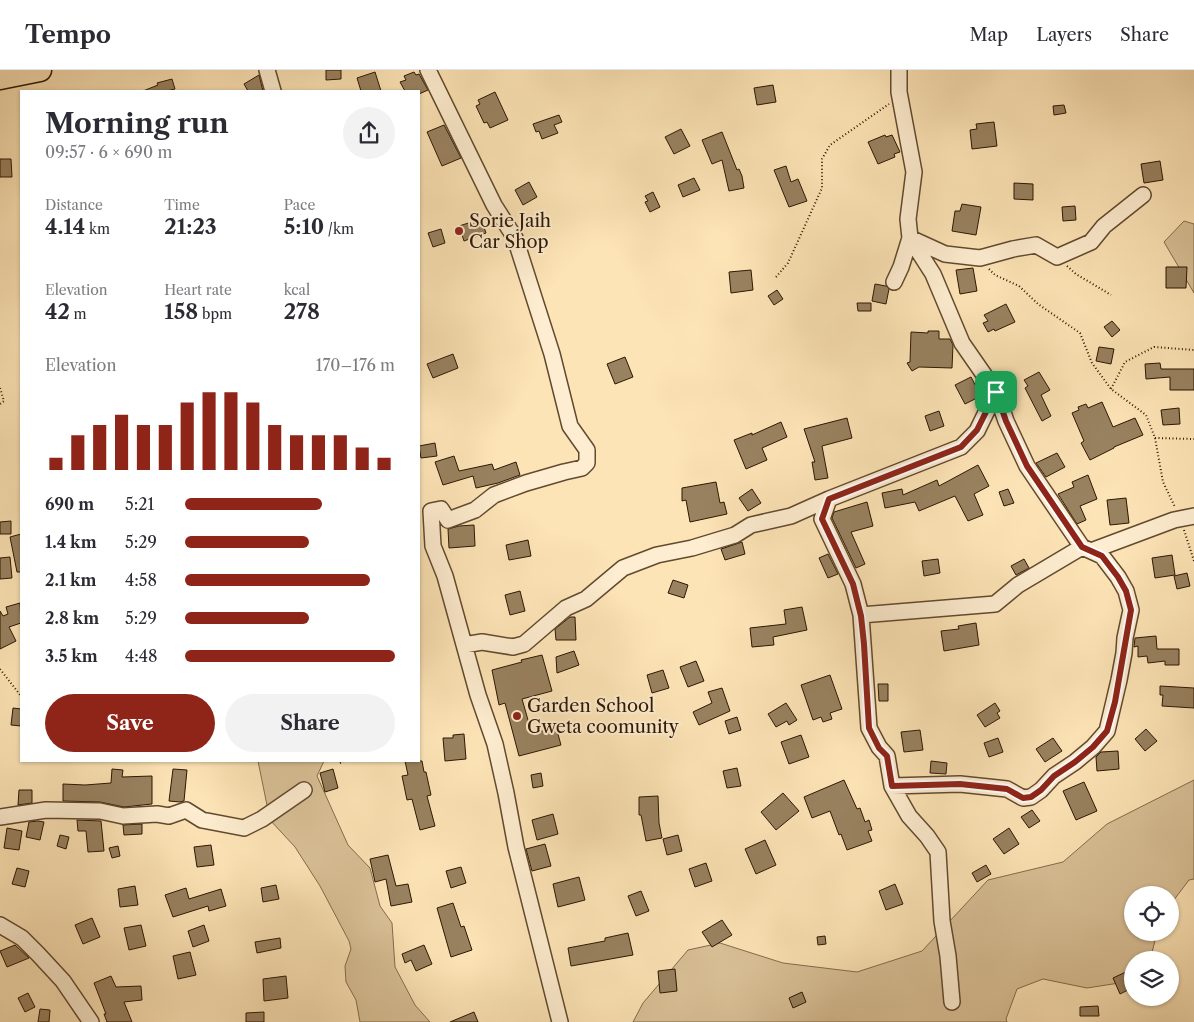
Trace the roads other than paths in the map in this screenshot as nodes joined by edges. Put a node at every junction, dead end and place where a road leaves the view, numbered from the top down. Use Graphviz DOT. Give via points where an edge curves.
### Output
graph roads {
  1 [pos="40,70"];
  2 [pos="267,70"];
  3 [pos="428,70"];
  4 [pos="899,70"];
  5 [pos="0,78"];
  6 [pos="273,90"];
  7 [pos="1143,195"];
  8 [pos="910,238"];
  9 [pos="894,282"];
  10 [pos="996,392"];
  11 [pos="829,499"];
  12 [pos="425,510"];
  13 [pos="1187,517"];
  14 [pos="1086,549"];
  15 [pos="861,616"];
  16 [pos="464,645"];
  17 [pos="892,786"];
  18 [pos="304,790"];
  19 [pos="0,817"];
  20 [pos="0,926"];
  21 [pos="952,1002"];
  22 [pos="90,1022"];
  23 [pos="560,1022"];
  1 -- 5 [label="highway"];
  2 -- 6 [label="street"];
  3 -- 12 [label="street" via="494,205 516,238 552,354 570,426 587,450 587,463 582,468 494,495 475,510 448,520 440,509"];
  4 -- 8 [label="street" via="900,97 914,172 908,219"];
  7 -- 8 [label="street" via="1104,226 1091,242 1057,257 1036,245 980,258 945,254"];
  8 -- 9 [label="street"];
  8 -- 10 [label="street" via="933,274 962,342"];
  10 -- 11 [label="street" via="977,430 961,447"];
  10 -- 14 [label="street" via="1027,466"];
  11 -- 15 [label="street" via="822,519 853,584"];
  11 -- 16 [label="street" via="734,535 656,555 623,568 586,599 566,608 524,644 513,647 482,642"];
  12 -- 16 [label="street"];
  13 -- 14 [label="street"];
  14 -- 15 [label="street" via="1018,585 996,604"];
  14 -- 17 [label="street" via="1102,556 1118,577 1131,610 1107,731 1093,747 1031,797 1023,798 1007,789 960,784"];
  15 -- 17 [label="street" via="869,728 887,756"];
  16 -- 23 [label="street" via="495,744 516,847"];
  17 -- 21 [label="street" via="909,816 938,852"];
  18 -- 19 [label="street" via="244,828 202,820 186,810 169,816 46,810"];
  20 -- 22 [label="street" via="22,938 38,954 63,981"];
}
